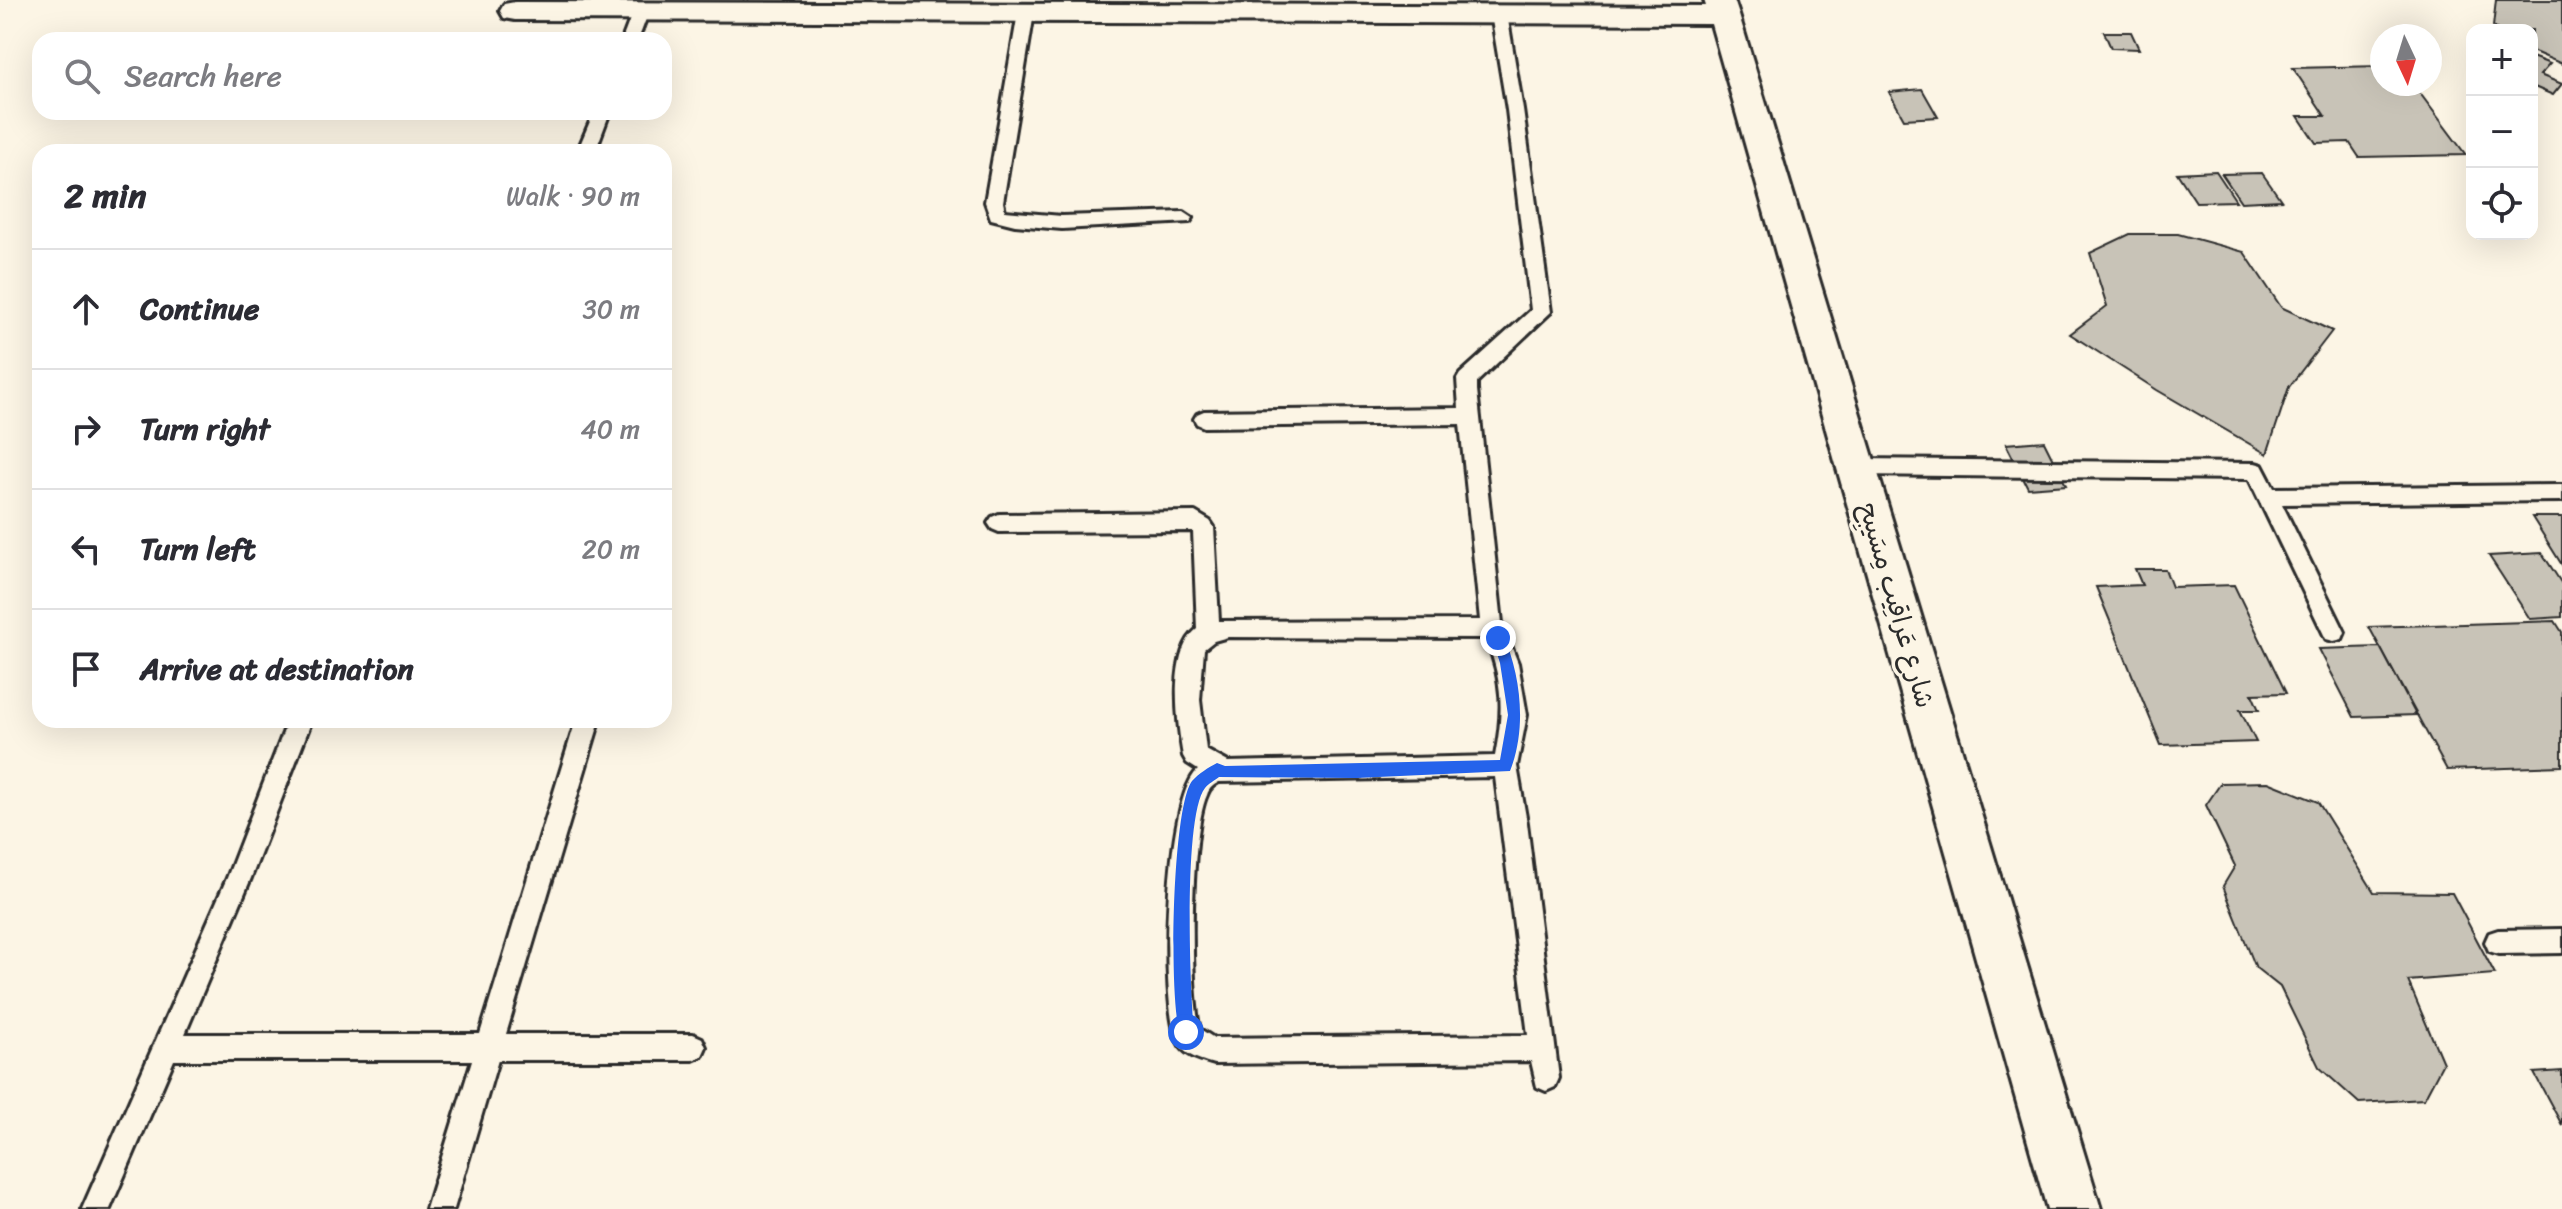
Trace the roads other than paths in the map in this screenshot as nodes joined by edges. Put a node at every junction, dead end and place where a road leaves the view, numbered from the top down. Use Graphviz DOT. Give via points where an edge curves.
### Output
graph roads {
  1 [pos="1321,7"];
  2 [pos="658,8"];
  3 [pos="1722,8"];
  4 [pos="515,11"];
  5 [pos="1026,13"];
  6 [pos="1499,14"];
  7 [pos="637,32"];
  8 [pos="599,120"];
  9 [pos="589,144"];
  10 [pos="1184,218"];
  11 [pos="1470,416"];
  12 [pos="1204,419"];
  13 [pos="1856,467"];
  14 [pos="2562,493"];
  15 [pos="2267,496"];
  16 [pos="999,523"];
  17 [pos="1494,629"];
  18 [pos="2334,632"];
  19 [pos="1208,633"];
  20 [pos="297,728"];
  21 [pos="586,728"];
  22 [pos="1505,766"];
  23 [pos="1217,770"];
  24 [pos="2562,941"];
  25 [pos="2498,942"];
  26 [pos="488,1046"];
  27 [pos="166,1047"];
  28 [pos="693,1047"];
  29 [pos="1543,1048"];
  30 [pos="1546,1078"];
  31 [pos="96,1209"];
  32 [pos="440,1209"];
  33 [pos="2074,1209"];
  1 -- 5 [label="street"];
  1 -- 6 [label="street"];
  2 -- 4 [label="street"];
  2 -- 5 [label="street"];
  2 -- 7 [label="lane"];
  3 -- 6 [label="street"];
  3 -- 13 [label="street, شارع عَراقِيب مِسَيبِح"];
  5 -- 10 [label="lane" via="994,202 997,215 1045,220"];
  6 -- 11 [label="lane" via="1541,312 1467,379"];
  8 -- 9 [label="lane"];
  11 -- 12 [label="lane"];
  11 -- 17 [label="lane"];
  13 -- 15 [label="lane" via="2255,471"];
  13 -- 33 [label="street, شارع عَراقِيب مِسَيبِح"];
  14 -- 15 [label="lane"];
  15 -- 18 [label="lane"];
  16 -- 19 [label="lane" via="1195,521 1203,527 1206,548"];
  17 -- 19 [label="lane" via="1228,628"];
  17 -- 22 [label="lane" via="1507,663 1515,715"];
  19 -- 23 [label="lane" via="1194,644 1190,667 1191,738 1195,756"];
  20 -- 27 [label="lane"];
  21 -- 26 [label="lane"];
  22 -- 23 [label="lane"];
  22 -- 29 [label="lane"];
  23 -- 29 [label="lane" via="1197,786 1185,834 1182,992 1186,1032 1197,1046 1214,1051"];
  24 -- 25 [label="lane"];
  26 -- 27 [label="lane"];
  26 -- 28 [label="lane"];
  26 -- 32 [label="lane"];
  27 -- 31 [label="lane"];
  29 -- 30 [label="lane"];
}
